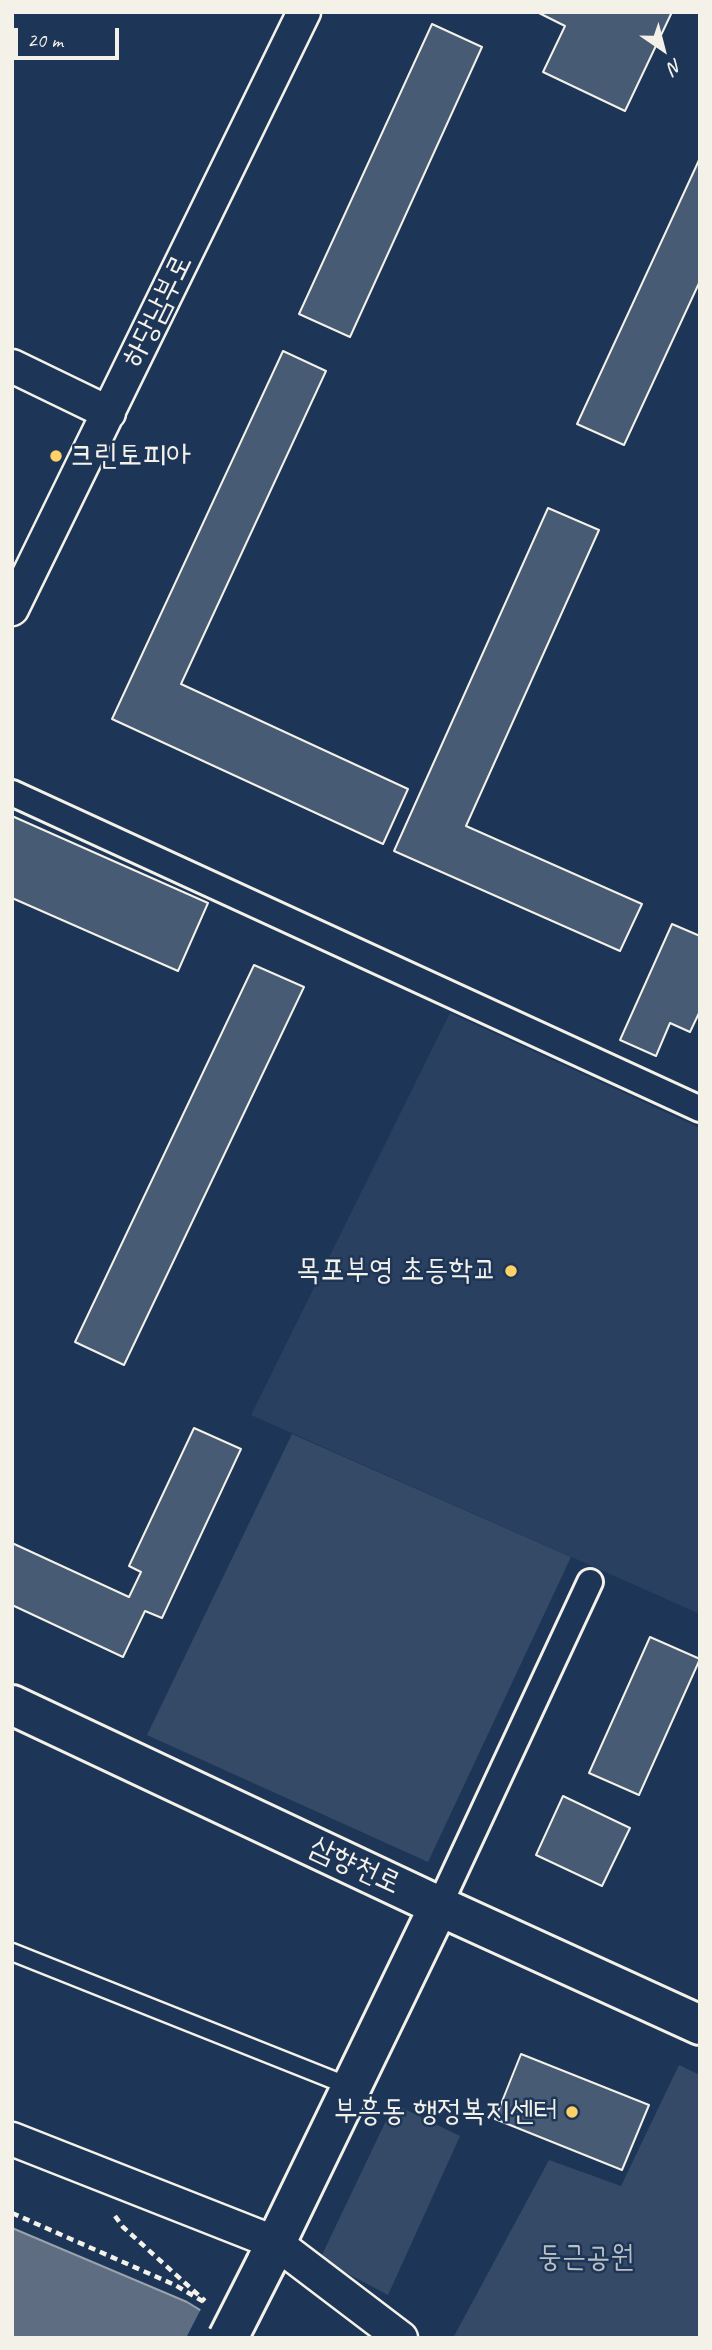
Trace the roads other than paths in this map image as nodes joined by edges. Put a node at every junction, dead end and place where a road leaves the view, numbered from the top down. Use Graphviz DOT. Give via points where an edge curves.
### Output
graph roads {
  1 [pos="304,12"];
  2 [pos="12,366"];
  3 [pos="109,413"];
  4 [pos="12,609"];
  5 [pos="12,793"];
  6 [pos="700,1110"];
  7 [pos="590,1583"];
  8 [pos="12,1705"];
  9 [pos="439,1906"];
  10 [pos="12,1952"];
  11 [pos="700,2025"];
  12 [pos="351,2087"];
  13 [pos="12,2139"];
  14 [pos="271,2253"];
  15 [pos="228,2338"];
  16 [pos="401,2338"];
  1 -- 3 [label="street, 하당남부로"];
  2 -- 3 [label="street"];
  3 -- 4 [label="street, 하당남부로"];
  5 -- 6 [label="street"];
  7 -- 9 [label="street"];
  8 -- 9 [label="street, 삼향천로"];
  9 -- 11 [label="street, 삼향천로"];
  9 -- 12 [label="street"];
  10 -- 12 [label="lane"];
  12 -- 14 [label="street"];
  13 -- 14 [label="street"];
  14 -- 15 [label="street, bridge"];
  14 -- 16 [label="street"];
}
